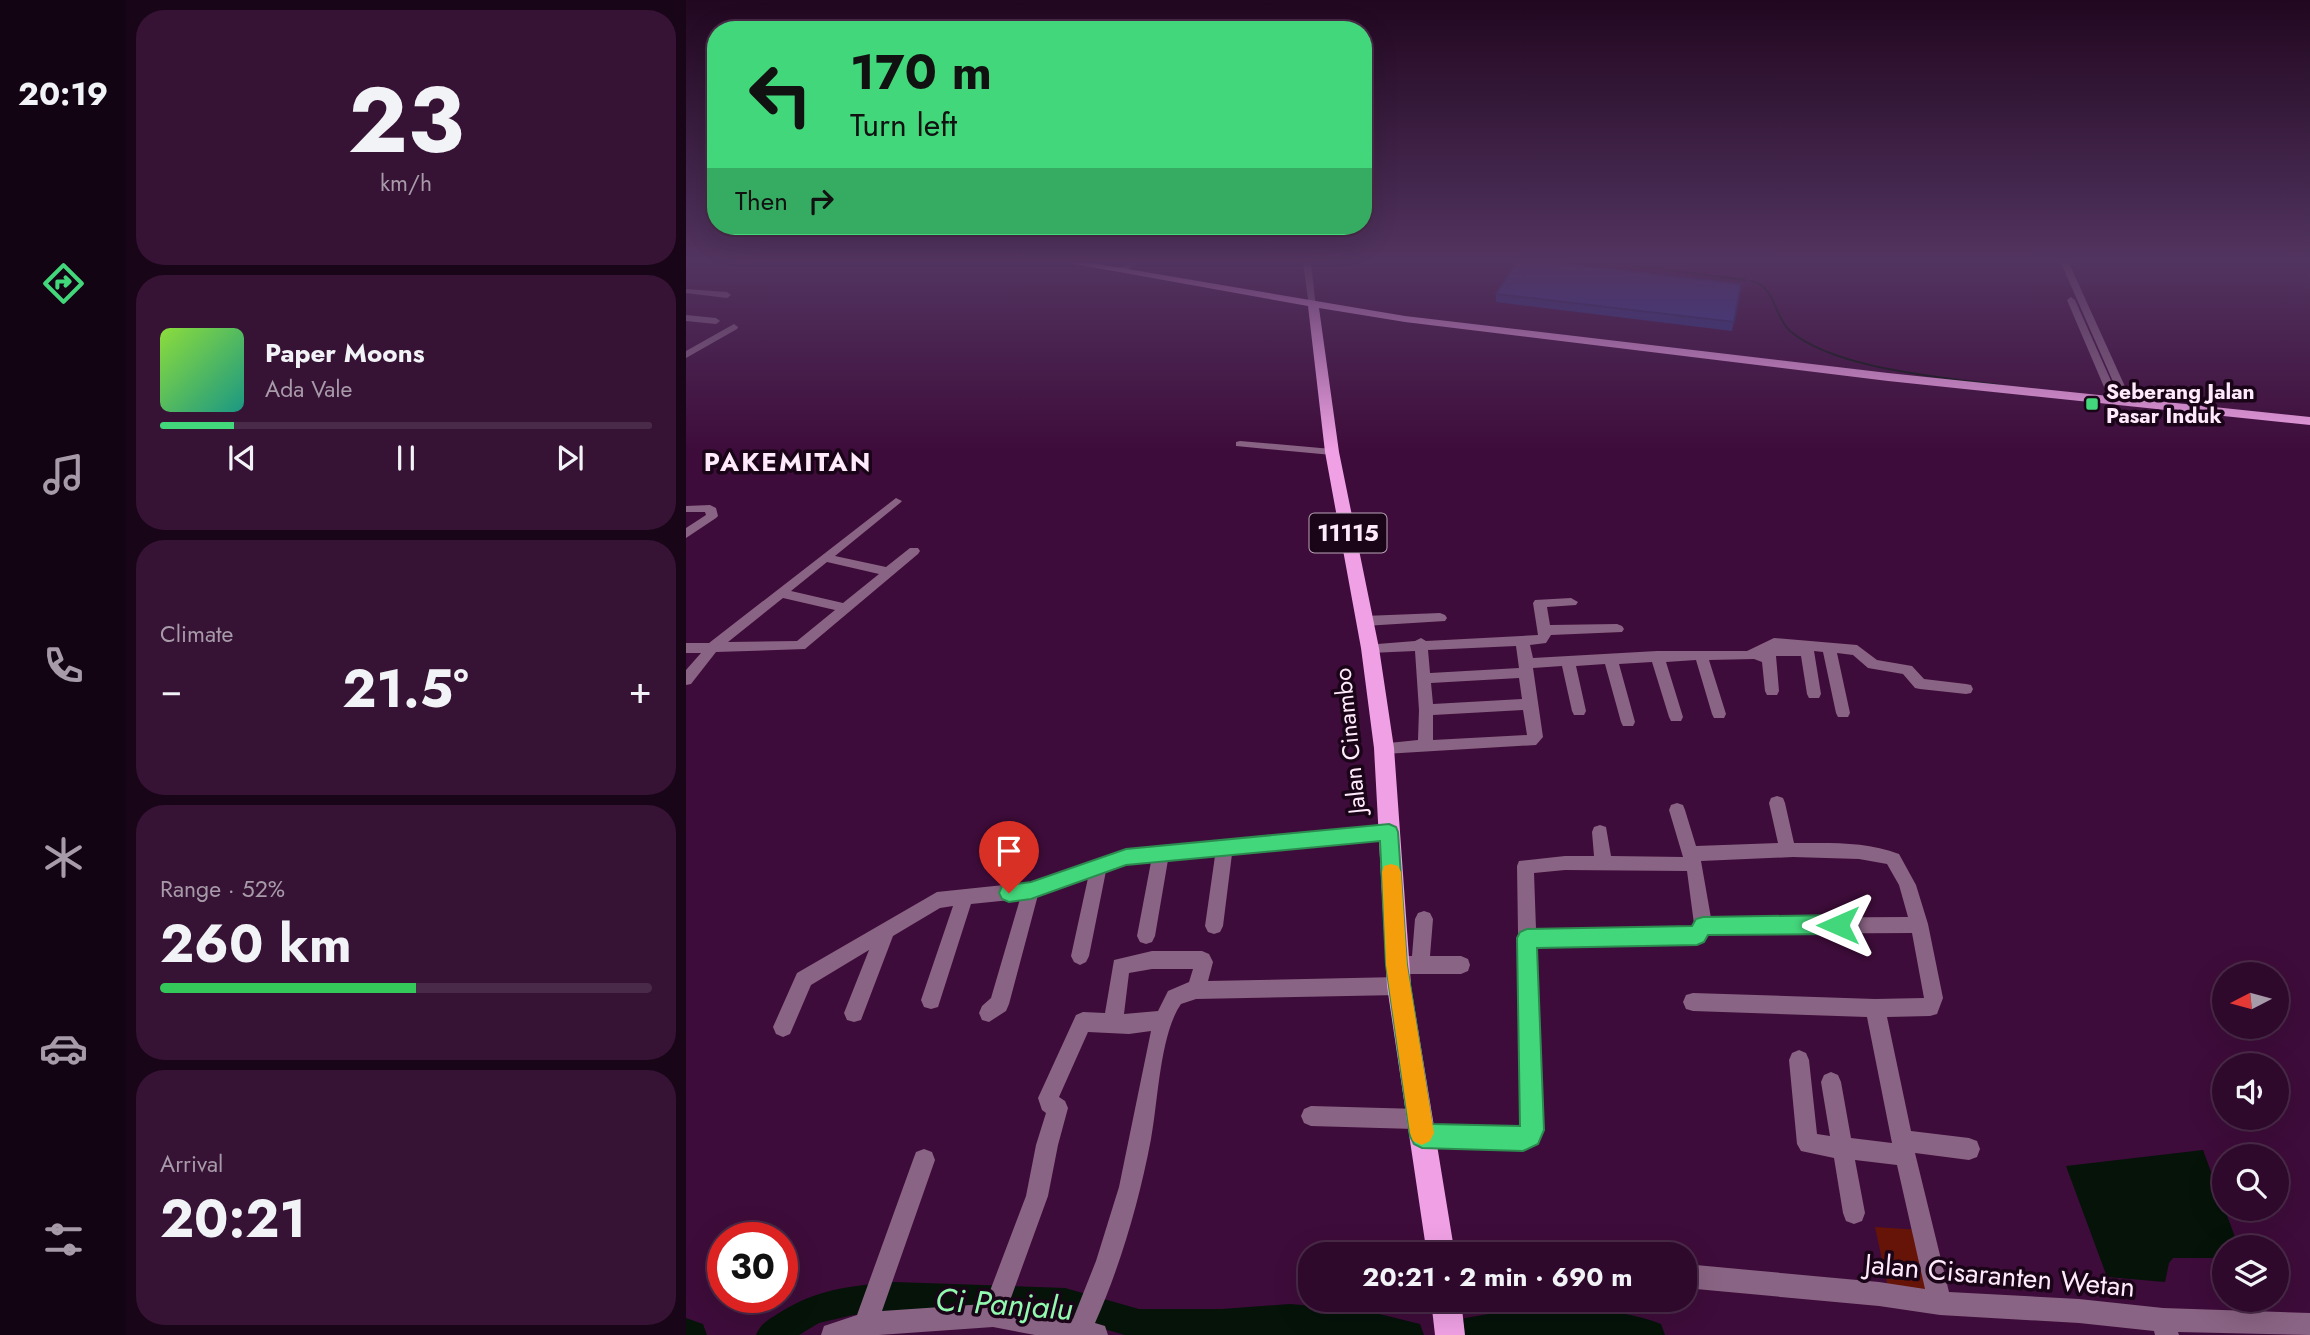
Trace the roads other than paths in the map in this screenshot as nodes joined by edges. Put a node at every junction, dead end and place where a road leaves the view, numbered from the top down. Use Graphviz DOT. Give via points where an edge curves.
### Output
graph roads {
  1 [pos="1316,325"];
  2 [pos="1462,325"];
  3 [pos="2084,325"];
  4 [pos="2089,325"];
  5 [pos="734,327"];
  6 [pos="686,355"];
  7 [pos="2119,399"];
  8 [pos="2310,421"];
  9 [pos="1240,444"];
  10 [pos="1332,452"];
  11 [pos="896,501"];
  12 [pos="686,509"];
  13 [pos="686,534"];
  14 [pos="914,551"];
  15 [pos="826,558"];
  16 [pos="889,572"];
  17 [pos="780,593"];
  18 [pos="1571,602"];
  19 [pos="845,608"];
  20 [pos="1440,618"];
  21 [pos="1364,621"];
  22 [pos="1618,629"];
  23 [pos="1544,631"];
  24 [pos="1522,641"];
  25 [pos="1421,643"];
  26 [pos="713,647"];
  27 [pos="686,648"];
  28 [pos="1370,648"];
  29 [pos="1829,649"];
  30 [pos="1701,655"];
  31 [pos="1657,656"];
  32 [pos="1749,656"];
  33 [pos="1769,657"];
  34 [pos="1611,659"];
  35 [pos="1568,661"];
  36 [pos="1526,668"];
  37 [pos="1424,678"];
  38 [pos="686,680"];
  39 [pos="1966,689"];
  40 [pos="1772,691"];
  41 [pos="1814,694"];
  42 [pos="1529,704"];
  43 [pos="1426,710"];
  44 [pos="1579,711"];
  45 [pos="1719,713"];
  46 [pos="1843,713"];
  47 [pos="1676,717"];
  48 [pos="1628,722"];
  49 [pos="1425,746"];
  50 [pos="1385,763"];
  51 [pos="1777,803"];
  52 [pos="1677,810"];
  53 [pos="1389,832"];
  54 [pos="1601,832"];
  55 [pos="1224,848"];
  56 [pos="1787,852"];
  57 [pos="1161,853"];
  58 [pos="1692,859"];
  59 [pos="1603,864"];
  60 [pos="1098,865"];
  61 [pos="1031,890"];
  62 [pos="965,897"];
  63 [pos="1424,919"];
  64 [pos="1918,925"];
  65 [pos="1214,926"];
  66 [pos="1703,926"];
  67 [pos="1146,936"];
  68 [pos="883,938"];
  69 [pos="1527,938"];
  70 [pos="1080,956"];
  71 [pos="1461,965"];
  72 [pos="1405,972"];
  73 [pos="1196,990"];
  74 [pos="931,1000"];
  75 [pos="1693,1002"];
  76 [pos="1875,1008"];
  77 [pos="854,1013"];
  78 [pos="989,1013"];
  79 [pos="1164,1020"];
  80 [pos="1113,1024"];
  81 [pos="783,1027"];
  82 [pos="1799,1060"];
  83 [pos="1831,1082"];
  84 [pos="1311,1116"];
  85 [pos="1421,1127"];
  86 [pos="1842,1148"];
  87 [pos="1904,1148"];
  88 [pos="1969,1149"];
  89 [pos="924,1160"];
  90 [pos="1854,1213"];
  91 [pos="1439,1242"];
  92 [pos="1697,1277"];
  93 [pos="998,1303"];
  94 [pos="1940,1303"];
  95 [pos="869,1317"];
  96 [pos="1087,1323"];
  97 [pos="2310,1325"];
  98 [pos="2165,1328"];
  99 [pos="833,1335"];
  1 -- 10 [label="main road, Jalan Cinambo / 11115"];
  2 -- 7 [label="main road"];
  3 -- 7 [label="street"];
  4 -- 7 [label="street"];
  5 -- 6 [label="street"];
  7 -- 8 [label="main road"];
  9 -- 10 [label="street"];
  10 -- 21 [label="main road, Jalan Cinambo / 11115"];
  11 -- 15 [label="street"];
  12 -- 13 [label="street" via="710,508 712,516"];
  14 -- 16 [label="street"];
  15 -- 16 [label="street"];
  15 -- 17 [label="street"];
  16 -- 19 [label="street"];
  17 -- 19 [label="street"];
  17 -- 26 [label="street"];
  18 -- 23 [label="street" via="1540,603"];
  19 -- 26 [label="street" via="800,646"];
  20 -- 21 [label="street"];
  21 -- 28 [label="main road, Jalan Cinambo / 11115"];
  22 -- 23 [label="street"];
  23 -- 24 [label="street" via="1543,639"];
  24 -- 25 [label="street"];
  24 -- 36 [label="street"];
  25 -- 28 [label="street"];
  25 -- 37 [label="street"];
  26 -- 27 [label="street"];
  26 -- 38 [label="street"];
  28 -- 50 [label="main road, Jalan Cinambo / 11115"];
  29 -- 32 [label="street" via="1774,643"];
  29 -- 39 [label="street" via="1857,650 1873,664 1908,670 1920,684"];
  29 -- 46 [label="street"];
  30 -- 31 [label="street"];
  30 -- 32 [label="street"];
  30 -- 45 [label="street"];
  31 -- 34 [label="street"];
  31 -- 47 [label="street"];
  32 -- 33 [label="street"];
  33 -- 40 [label="street"];
  33 -- 41 [label="street" via="1772,651 1807,651"];
  34 -- 35 [label="street"];
  34 -- 48 [label="street"];
  35 -- 36 [label="street"];
  35 -- 44 [label="street"];
  36 -- 37 [label="street"];
  36 -- 42 [label="street"];
  37 -- 43 [label="street"];
  42 -- 43 [label="street"];
  42 -- 49 [label="street" via="1535,737 1531,741"];
  43 -- 49 [label="street"];
  49 -- 50 [label="street"];
  50 -- 53 [label="main road, Jalan Cinambo / 11115"];
  51 -- 56 [label="street"];
  52 -- 58 [label="street"];
  53 -- 55 [label="street"];
  53 -- 72 [label="main road, Jalan Cinambo / 11115"];
  54 -- 59 [label="street"];
  55 -- 57 [label="street"];
  55 -- 65 [label="street"];
  56 -- 58 [label="street"];
  56 -- 64 [label="street" via="1886,854 1896,861"];
  57 -- 60 [label="street"];
  57 -- 67 [label="street"];
  58 -- 59 [label="street"];
  58 -- 66 [label="street"];
  59 -- 69 [label="street" via="1525,866"];
  60 -- 61 [label="street"];
  60 -- 70 [label="street"];
  61 -- 62 [label="street"];
  61 -- 78 [label="street" via="999,1004"];
  62 -- 68 [label="street" via="937,900"];
  62 -- 74 [label="street"];
  63 -- 72 [label="street"];
  64 -- 66 [label="street"];
  64 -- 76 [label="street" via="1933,1004"];
  66 -- 69 [label="street" via="1697,935"];
  68 -- 77 [label="street"];
  68 -- 81 [label="street" via="855,948 804,979"];
  69 -- 85 [label="street" via="1529,1136"];
  71 -- 72 [label="street"];
  72 -- 73 [label="street"];
  72 -- 85 [label="main road, Jalan Cinambo / 11115"];
  73 -- 79 [label="street" via="1177,996"];
  73 -- 80 [label="street" via="1202,960 1121,967"];
  75 -- 76 [label="street"];
  76 -- 87 [label="street"];
  79 -- 80 [label="street"];
  79 -- 96 [label="street" via="1132,1175"];
  80 -- 93 [label="street" via="1083,1022 1048,1098 1058,1108 1043,1175"];
  82 -- 86 [label="street" via="1808,1144"];
  83 -- 86 [label="street"];
  84 -- 85 [label="street"];
  85 -- 91 [label="main road, Jalan Cinambo / 11115"];
  86 -- 87 [label="street"];
  86 -- 90 [label="street"];
  87 -- 88 [label="street"];
  87 -- 94 [label="street"];
  89 -- 95 [label="street"];
  92 -- 94 [label="street, Jalan Cisaranten Wetan"];
  93 -- 95 [label="street"];
  93 -- 96 [label="street"];
  94 -- 98 [label="street, Jalan Cisaranten Wetan" via="2079,1311"];
  95 -- 99 [label="street"];
  97 -- 98 [label="street, Jalan Cisaranten Wetan"];
}
